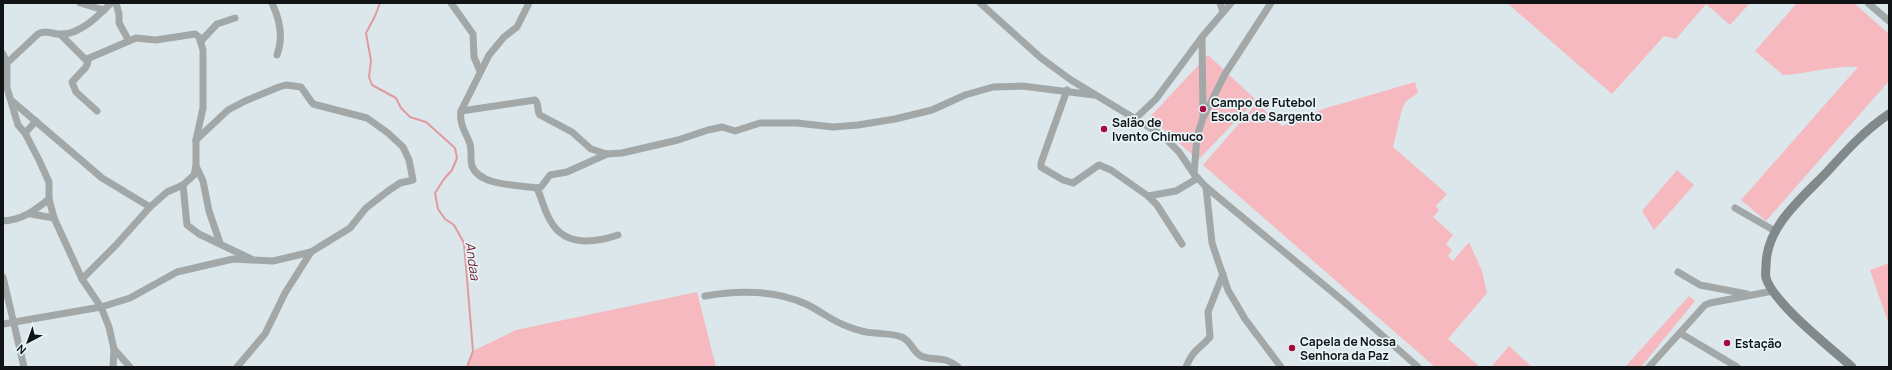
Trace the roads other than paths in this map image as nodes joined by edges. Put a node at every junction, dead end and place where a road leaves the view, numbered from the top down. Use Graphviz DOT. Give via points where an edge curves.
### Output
graph roads {
  1 [pos="80,3"];
  2 [pos="111,3"];
  3 [pos="116,3"];
  4 [pos="272,3"];
  5 [pos="451,3"];
  6 [pos="529,3"];
  7 [pos="980,3"];
  8 [pos="1220,3"];
  9 [pos="1231,3"];
  10 [pos="1271,3"];
  11 [pos="1868,3"];
  12 [pos="104,10"];
  13 [pos="1224,12"];
  14 [pos="234,18"];
  15 [pos="1889,21"];
  16 [pos="61,35"];
  17 [pos="1202,37"];
  18 [pos="129,41"];
  19 [pos="201,41"];
  20 [pos="3,54"];
  21 [pos="277,55"];
  22 [pos="86,59"];
  23 [pos="7,63"];
  24 [pos="480,72"];
  25 [pos="1067,90"];
  26 [pos="3,91"];
  27 [pos="1094,95"];
  28 [pos="12,102"];
  29 [pos="97,111"];
  30 [pos="461,111"];
  31 [pos="1889,114"];
  32 [pos="1136,118"];
  33 [pos="1203,118"];
  34 [pos="36,121"];
  35 [pos="25,133"];
  36 [pos="196,140"];
  37 [pos="607,154"];
  38 [pos="196,166"];
  39 [pos="1196,176"];
  40 [pos="183,185"];
  41 [pos="1206,187"];
  42 [pos="537,188"];
  43 [pos="1148,196"];
  44 [pos="49,199"];
  45 [pos="150,207"];
  46 [pos="1735,208"];
  47 [pos="31,214"];
  48 [pos="54,218"];
  49 [pos="3,221"];
  50 [pos="1775,231"];
  51 [pos="618,235"];
  52 [pos="220,243"];
  53 [pos="1182,244"];
  54 [pos="311,252"];
  55 [pos="253,260"];
  56 [pos="1678,272"];
  57 [pos="1223,274"];
  58 [pos="3,277"];
  59 [pos="82,279"];
  60 [pos="1773,291"];
  61 [pos="1756,295"];
  62 [pos="705,296"];
  63 [pos="102,307"];
  64 [pos="15,322"];
  65 [pos="3,324"];
  66 [pos="1680,333"];
  67 [pos="114,349"];
  68 [pos="24,367"];
  69 [pos="113,367"];
  70 [pos="130,367"];
  71 [pos="237,367"];
  72 [pos="958,367"];
  73 [pos="1186,367"];
  74 [pos="1281,367"];
  75 [pos="1418,367"];
  76 [pos="1649,367"];
  77 [pos="1738,367"];
  78 [pos="1852,367"];
  1 -- 12 [label="street"];
  2 -- 12 [label="street"];
  3 -- 18 [label="street" via="119,23"];
  4 -- 21 [label="street" via="282,42"];
  5 -- 24 [label="street" via="473,34 474,57"];
  6 -- 24 [label="street" via="517,27 496,46"];
  7 -- 27 [label="street" via="1041,58"];
  8 -- 13 [label="street"];
  9 -- 13 [label="street"];
  10 -- 33 [label="street" via="1225,74"];
  11 -- 15 [label="street"];
  12 -- 16 [label="street" via="81,29"];
  13 -- 17 [label="street"];
  14 -- 19 [label="street" via="217,24"];
  16 -- 22 [label="street"];
  16 -- 23 [label="street" via="41,32"];
  17 -- 32 [label="street" via="1156,98"];
  17 -- 33 [label="street"];
  18 -- 19 [label="street" via="136,38 156,40 195,34"];
  18 -- 22 [label="street"];
  19 -- 36 [label="street" via="202,108"];
  20 -- 23 [label="street"];
  22 -- 29 [label="street" via="88,65 72,82 76,92"];
  23 -- 28 [label="street" via="7,88"];
  24 -- 30 [label="street"];
  25 -- 27 [label="street"];
  25 -- 37 [label="street" via="1022,86 993,87 965,95 932,110 895,119 833,127 797,122 760,123 735,131 722,127 622,153"];
  25 -- 43 [label="street" via="1041,167 1073,183 1093,168 1103,166"];
  26 -- 28 [label="street"];
  27 -- 32 [label="street"];
  28 -- 34 [label="street"];
  28 -- 35 [label="street" via="17,121"];
  30 -- 37 [label="street" via="535,100 540,115 572,132 591,149"];
  30 -- 42 [label="street" via="461,121 471,148 472,163 479,175 496,183"];
  31 -- 50 [label="main road" via="1870,128 1811,186"];
  32 -- 39 [label="street" via="1162,135 1179,152"];
  33 -- 39 [label="street" via="1197,136"];
  34 -- 35 [label="street"];
  34 -- 45 [label="street" via="102,178"];
  35 -- 44 [label="street" via="49,182"];
  36 -- 38 [label="street"];
  36 -- 54 [label="street" via="228,110 279,87 294,85 301,87 313,104 367,118 398,142 409,160 413,180 400,183 388,191 366,208 350,228"];
  37 -- 42 [label="street" via="567,172 550,175 541,187"];
  38 -- 40 [label="street" via="194,175"];
  38 -- 52 [label="street"];
  39 -- 41 [label="street"];
  39 -- 43 [label="street" via="1176,191"];
  40 -- 45 [label="street" via="167,192"];
  40 -- 52 [label="street" via="187,225 199,234"];
  41 -- 57 [label="street" via="1212,243"];
  41 -- 75 [label="street"];
  42 -- 51 [label="street" via="550,221 561,234 585,242"];
  43 -- 53 [label="street" via="1157,205"];
  44 -- 47 [label="street"];
  44 -- 48 [label="street"];
  45 -- 59 [label="street"];
  46 -- 50 [label="street"];
  47 -- 48 [label="street"];
  47 -- 49 [label="street" via="14,221"];
  48 -- 59 [label="street"];
  50 -- 60 [label="main road" via="1767,246 1766,262 1766,277"];
  52 -- 55 [label="street"];
  54 -- 55 [label="street" via="273,261"];
  54 -- 71 [label="street" via="285,293 265,334"];
  55 -- 63 [label="street" via="233,260 177,272 130,298"];
  56 -- 61 [label="street" via="1700,285"];
  57 -- 73 [label="street" via="1208,312 1210,337 1194,351"];
  57 -- 74 [label="street" via="1228,290 1245,319"];
  58 -- 64 [label="street"];
  59 -- 63 [label="street"];
  60 -- 61 [label="street"];
  60 -- 78 [label="main road" via="1783,304"];
  61 -- 66 [label="street" via="1705,305"];
  62 -- 72 [label="street" via="726,292 779,296 806,303 841,325 904,338 922,356 944,358"];
  63 -- 64 [label="street"];
  63 -- 67 [label="street"];
  64 -- 65 [label="street"];
  64 -- 68 [label="street"];
  66 -- 76 [label="street"];
  66 -- 77 [label="street"];
  67 -- 69 [label="street"];
  67 -- 70 [label="street"];
}
